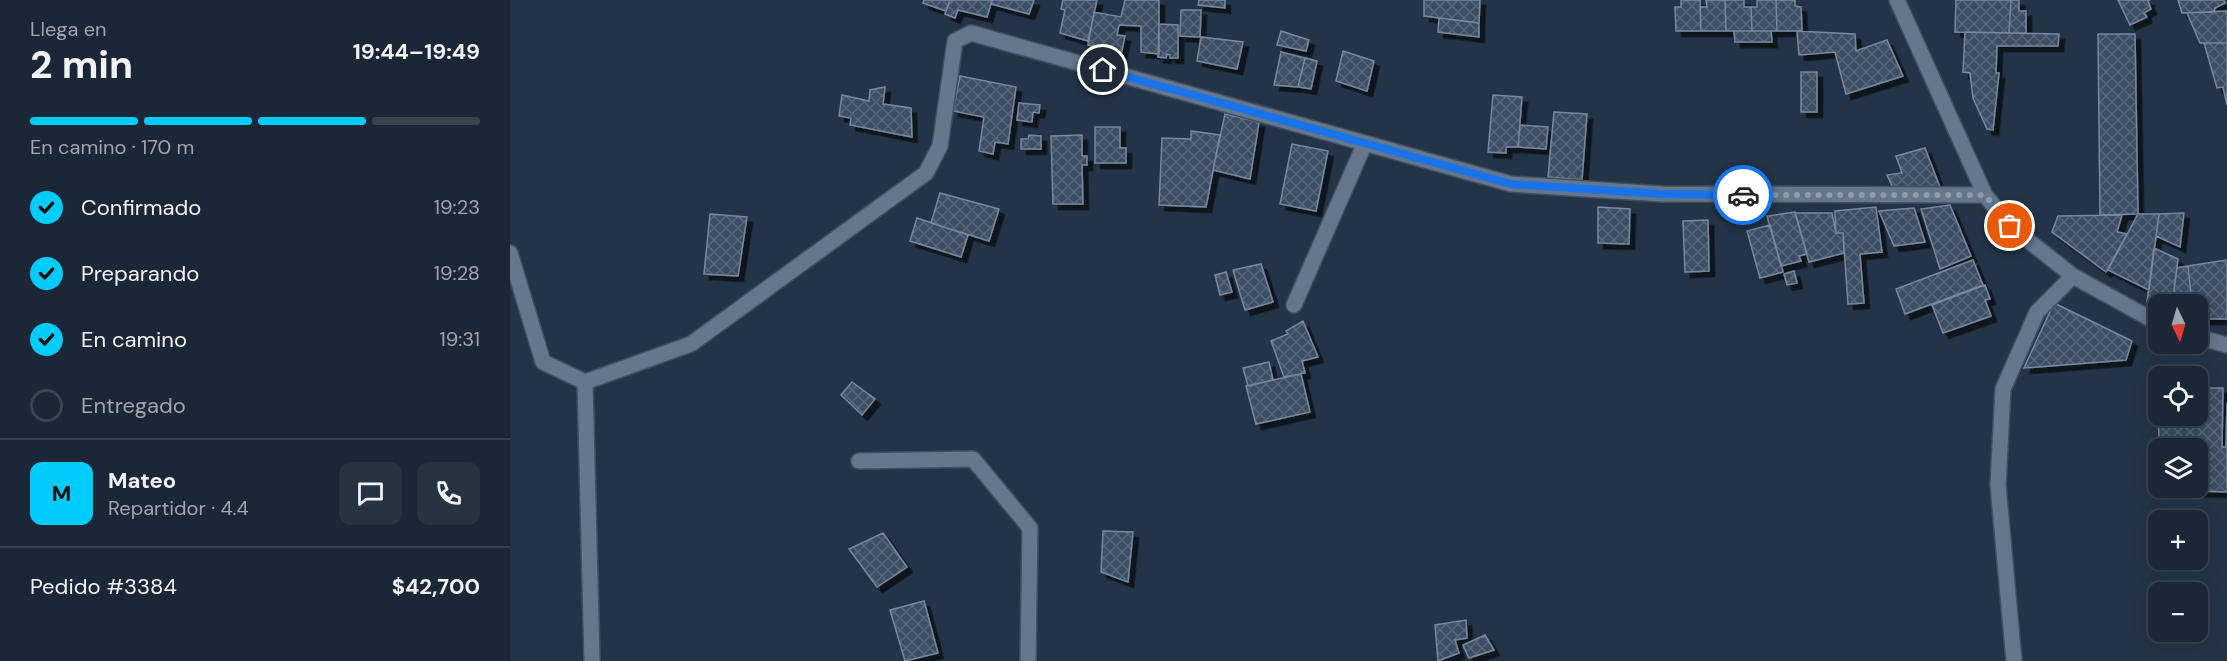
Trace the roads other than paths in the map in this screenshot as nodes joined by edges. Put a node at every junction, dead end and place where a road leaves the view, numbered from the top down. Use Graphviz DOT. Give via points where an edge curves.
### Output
graph roads {
  1 [pos="1897,0"];
  2 [pos="1365,143"];
  3 [pos="1985,195"];
  4 [pos="510,253"];
  5 [pos="2073,276"];
  6 [pos="1294,305"];
  7 [pos="2148,318"];
  8 [pos="2208,340"];
  9 [pos="2227,345"];
  10 [pos="585,382"];
  11 [pos="860,461"];
  12 [pos="592,661"];
  13 [pos="1028,661"];
  14 [pos="2014,661"];
  1 -- 3 [label="street"];
  2 -- 3 [label="street" via="1511,184 1662,194"];
  2 -- 6 [label="street"];
  2 -- 10 [label="street" via="971,33 956,40 940,146 926,173 692,344"];
  3 -- 5 [label="street" via="2010,226"];
  4 -- 10 [label="street" via="543,362"];
  5 -- 7 [label="street"];
  5 -- 14 [label="street" via="2037,312 2002,389 1998,485"];
  8 -- 9 [label="street"];
  10 -- 12 [label="street"];
  11 -- 13 [label="street" via="973,459 1030,528"];
}
